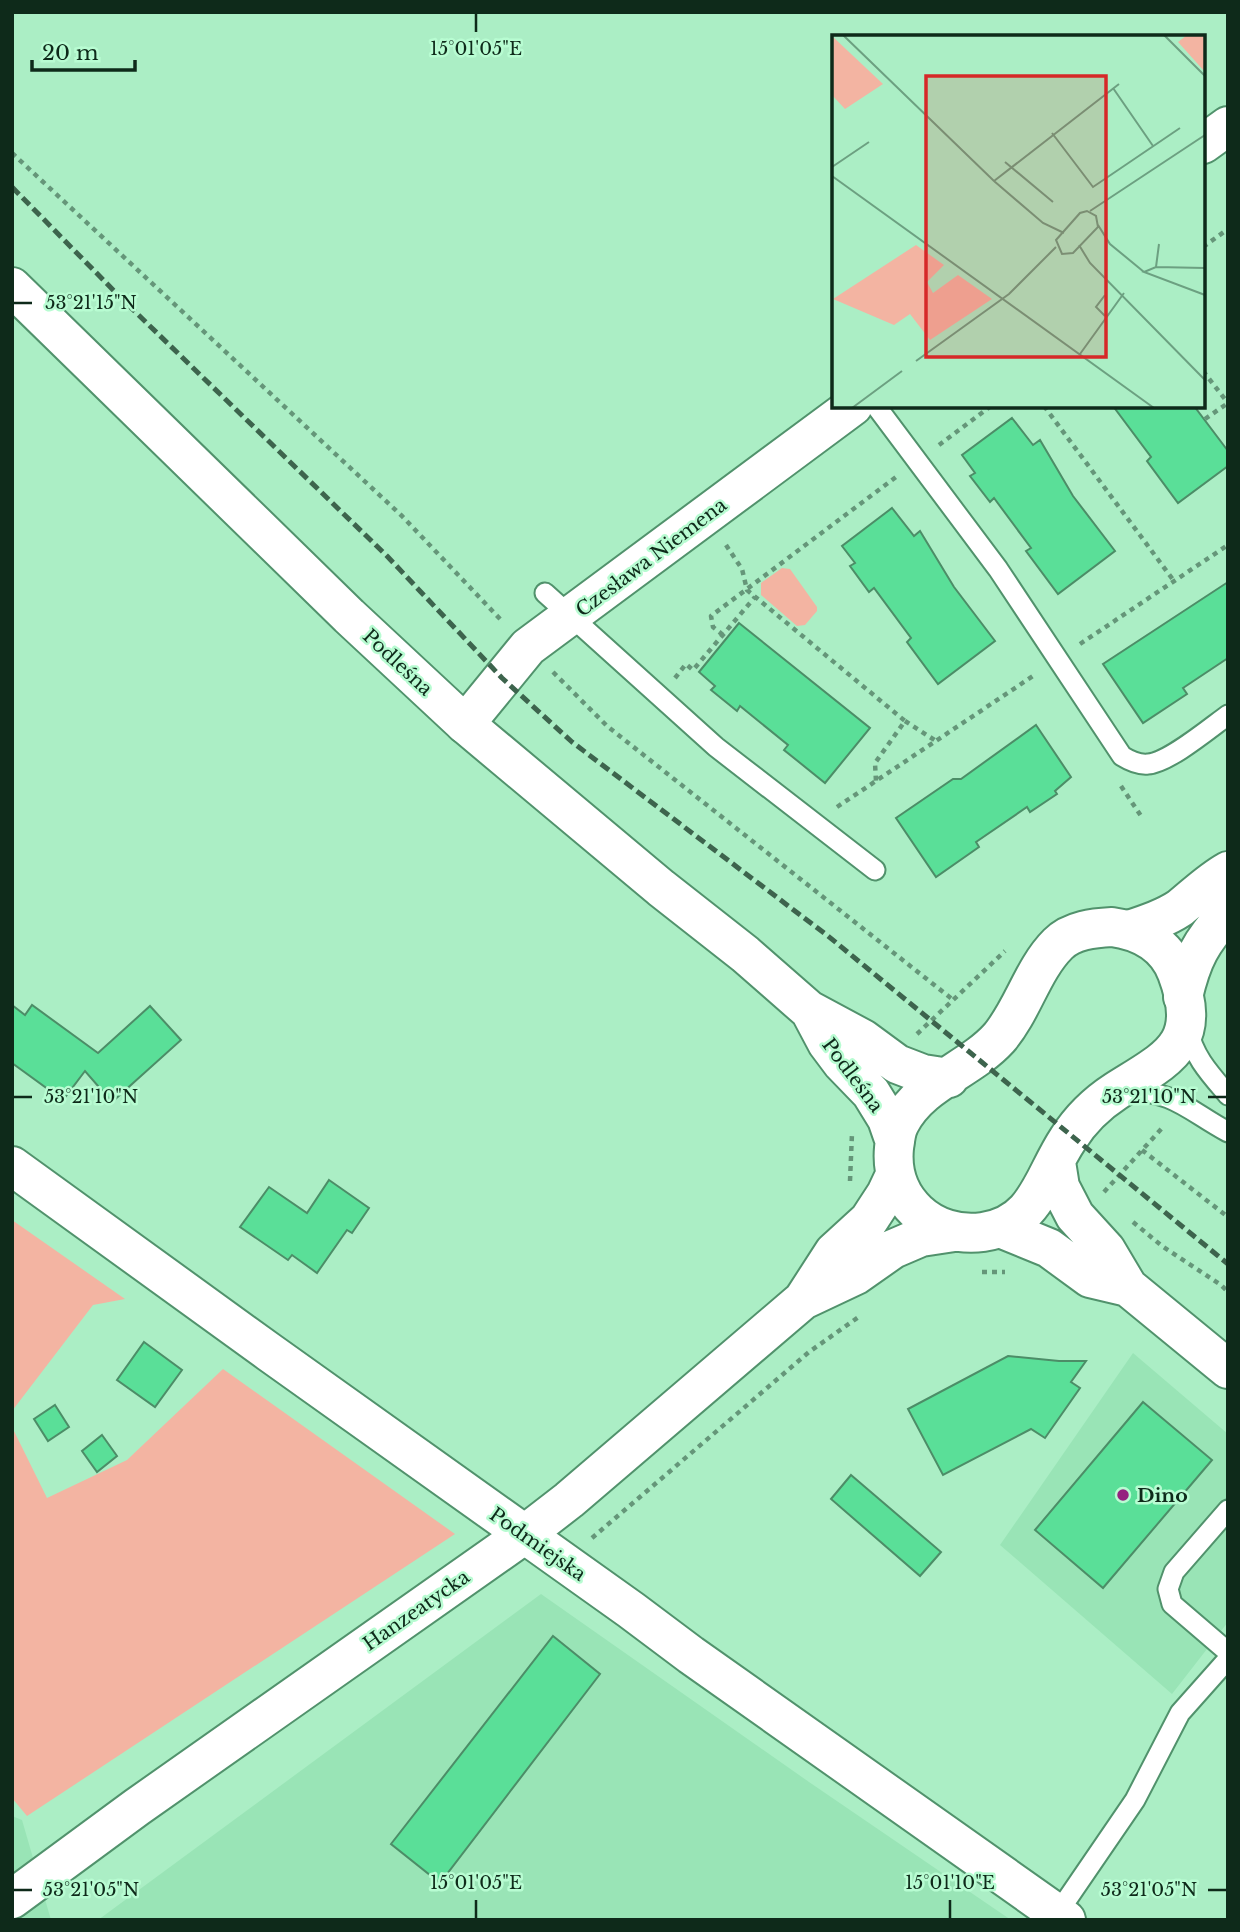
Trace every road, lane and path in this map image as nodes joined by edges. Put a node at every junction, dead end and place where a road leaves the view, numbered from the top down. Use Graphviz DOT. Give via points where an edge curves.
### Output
graph roads {
  1 [pos="1228,126"];
  2 [pos="1205,143"];
  3 [pos="12,153"];
  4 [pos="1228,229"];
  5 [pos="1205,246"];
  6 [pos="12,286"];
  7 [pos="1205,374"];
  8 [pos="1228,403"];
  9 [pos="850,408"];
  10 [pos="877,408"];
  11 [pos="988,408"];
  12 [pos="1045,408"];
  13 [pos="1205,419"];
  14 [pos="917,461"];
  15 [pos="724,543"];
  16 [pos="1228,545"];
  17 [pos="1174,581"];
  18 [pos="747,590"];
  19 [pos="755,597"];
  20 [pos="558,605"];
  21 [pos="723,635"];
  22 [pos="528,647"];
  23 [pos="1072,650"];
  24 [pos="1043,670"];
  25 [pos="672,681"];
  26 [pos="1228,715"];
  27 [pos="905,721"];
  28 [pos="465,724"];
  29 [pos="936,741"];
  30 [pos="876,782"];
  31 [pos="827,803"];
  32 [pos="875,870"];
  33 [pos="1228,871"];
  34 [pos="1228,912"];
  35 [pos="1129,930"];
  36 [pos="952,999"];
  37 [pos="1185,1008"];
  38 [pos="809,1010"];
  39 [pos="949,1078"];
  40 [pos="1114,1092"];
  41 [pos="1228,1095"];
  42 [pos="1228,1132"];
  43 [pos="1142,1150"];
  44 [pos="895,1158"];
  45 [pos="1056,1161"];
  46 [pos="12,1166"];
  47 [pos="1124,1214"];
  48 [pos="1228,1217"];
  49 [pos="1000,1228"];
  50 [pos="954,1232"];
  51 [pos="1128,1287"];
  52 [pos="1228,1292"];
  53 [pos="803,1300"];
  54 [pos="1228,1369"];
  55 [pos="1228,1510"];
  56 [pos="525,1534"];
  57 [pos="1228,1652"];
  58 [pos="1228,1659"];
  59 [pos="12,1899"];
  60 [pos="1061,1917"];
  1 -- 2 [label="street"];
  3 -- 22 [label="path" via="402,516"];
  4 -- 5 [label="path"];
  6 -- 28 [label="street, Podleśna"];
  7 -- 8 [label="path"];
  8 -- 13 [label="path"];
  9 -- 20 [label="street, Czesława Niemena"];
  10 -- 14 [label="lane"];
  11 -- 14 [label="path"];
  12 -- 17 [label="path"];
  14 -- 18 [label="path"];
  14 -- 26 [label="lane" via="998,569 1122,757 1134,763 1161,761"];
  15 -- 18 [label="path" via="743,569"];
  16 -- 17 [label="path"];
  17 -- 23 [label="path"];
  18 -- 19 [label="path"];
  18 -- 21 [label="path" via="711,616 713,627"];
  19 -- 21 [label="path"];
  19 -- 27 [label="path"];
  20 -- 22 [label="street, Czesława Niemena"];
  20 -- 32 [label="lane" via="716,747"];
  21 -- 25 [label="path" via="693,670 686,664"];
  22 -- 28 [label="street, Czesława Niemena"];
  22 -- 36 [label="path" via="607,726"];
  24 -- 29 [label="path"];
  27 -- 29 [label="path"];
  27 -- 30 [label="path" via="875,763"];
  28 -- 38 [label="street, Podleśna"];
  29 -- 30 [label="path"];
  30 -- 31 [label="path" via="836,808"];
  33 -- 35 [label="street" via="1179,908"];
  34 -- 37 [label="street" via="1206,936 1191,965"];
  35 -- 37 [label="street" via="1145,935 1164,950 1173,963"];
  35 -- 39 [label="street, Hanzeatycka" via="1092,928 1058,943 1000,1037"];
  37 -- 40 [label="street" via="1182,1039 1174,1051"];
  37 -- 41 [label="lane" via="1191,1046"];
  38 -- 39 [label="street, Podleśna" via="863,1039 897,1064"];
  38 -- 44 [label="street, Podleśna" via="827,1043 871,1093 887,1119"];
  39 -- 44 [label="street, Hanzeatycka" via="933,1085 907,1111 898,1126"];
  40 -- 42 [label="lane" via="1145,1091 1180,1101"];
  40 -- 45 [label="street" via="1088,1113"];
  43 -- 48 [label="path"];
  44 -- 50 [label="street, Podleśna" via="900,1191 910,1206 937,1227"];
  44 -- 53 [label="street, Hanzeatycka" via="886,1194 869,1220 834,1252"];
  45 -- 49 [label="street" via="1027,1210"];
  45 -- 51 [label="street" via="1060,1187 1075,1216 1106,1250"];
  46 -- 56 [label="street, Podmiejska"];
  47 -- 52 [label="path"];
  49 -- 50 [label="street, Hanzeatycka"];
  49 -- 51 [label="street" via="1049,1248 1090,1278"];
  50 -- 53 [label="street, Hanzeatycka" via="920,1237 893,1249 856,1275"];
  51 -- 54 [label="street"];
  53 -- 56 [label="street, Hanzeatycka"];
  55 -- 57 [label="lane" via="1174,1572 1168,1589 1172,1604"];
  56 -- 59 [label="street, Hanzeatycka"];
  56 -- 60 [label="street, Podmiejska"];
  58 -- 60 [label="lane" via="1180,1713 1135,1800"];
}
